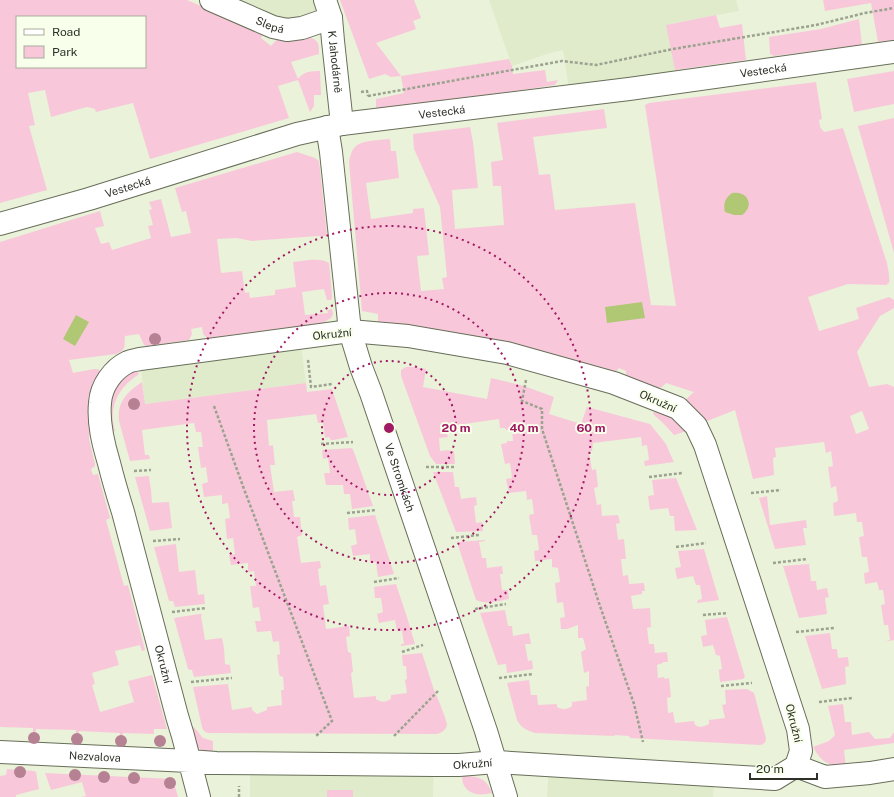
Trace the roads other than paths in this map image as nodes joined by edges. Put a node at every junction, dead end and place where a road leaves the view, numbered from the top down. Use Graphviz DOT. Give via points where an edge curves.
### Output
graph roads {
  1 [pos="211,0"];
  2 [pos="328,9"];
  3 [pos="894,52"];
  4 [pos="335,125"];
  5 [pos="0,224"];
  6 [pos="350,331"];
  7 [pos="0,752"];
  8 [pos="189,761"];
  9 [pos="496,762"];
  10 [pos="796,766"];
  11 [pos="894,769"];
  12 [pos="199,797"];
  13 [pos="506,797"];
  1 -- 2 [label="street, Slepá" via="273,27 287,30 302,28"];
  2 -- 4 [label="street, K Jahodárně" via="333,41"];
  3 -- 4 [label="street, Vestecká" via="629,89"];
  4 -- 5 [label="street, Vestecká" via="297,134"];
  4 -- 6 [label="street, Ve Stromkách" via="331,152"];
  6 -- 8 [label="street, Okružní" via="130,361 114,372 102,391 99,417 102,438"];
  6 -- 9 [label="street, Ve Stromkách"];
  6 -- 10 [label="street, Okružní" via="408,336 507,353 614,383 678,408 696,426 705,445 798,729 801,751"];
  7 -- 8 [label="street, Nezvalova"];
  8 -- 9 [label="street, Okružní" via="216,764 434,765"];
  8 -- 12 [label="street"];
  9 -- 10 [label="street, Okružní" via="775,779"];
  9 -- 13 [label="street, Ve Stromkách"];
  10 -- 11 [label="street" via="825,777"];
}
